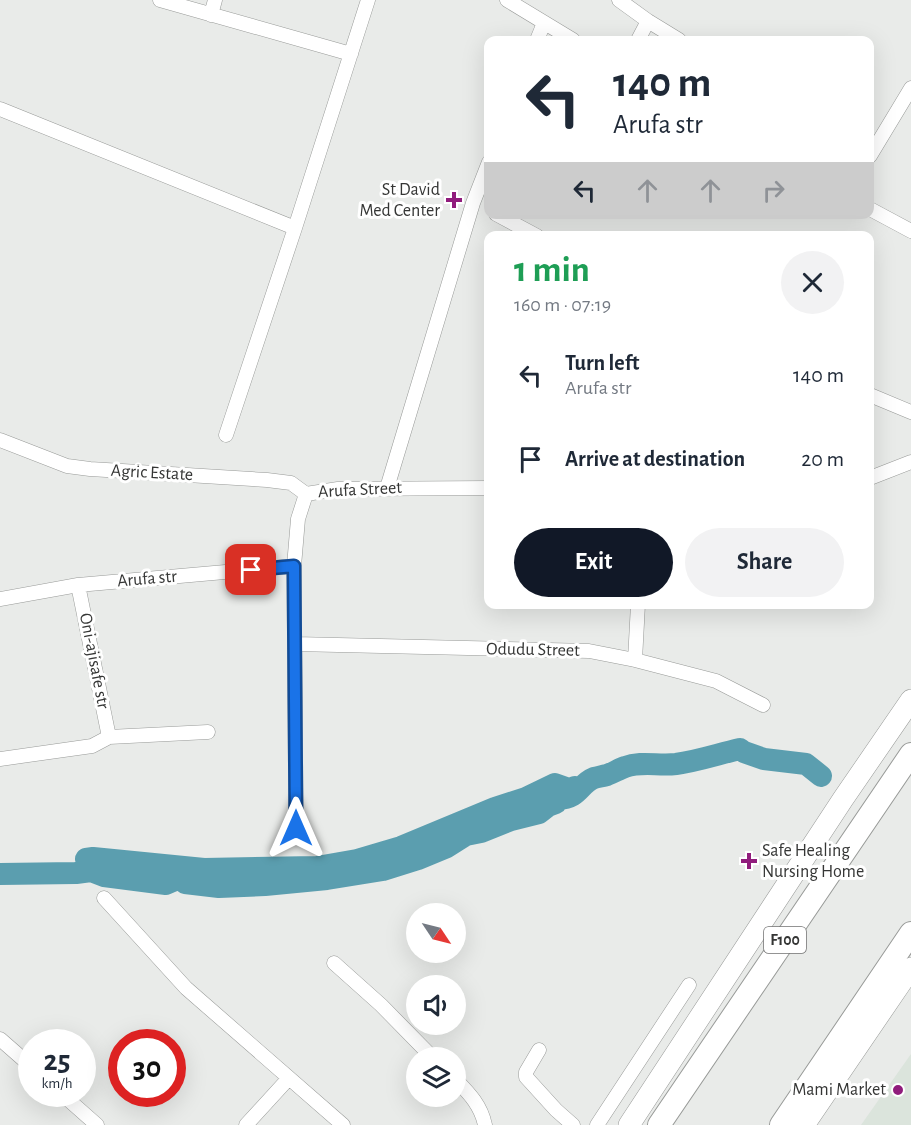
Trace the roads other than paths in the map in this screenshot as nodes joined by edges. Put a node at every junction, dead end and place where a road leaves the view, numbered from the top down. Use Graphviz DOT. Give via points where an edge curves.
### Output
graph roads {
  1 [pos="160,0"];
  2 [pos="215,0"];
  3 [pos="368,0"];
  4 [pos="507,0"];
  5 [pos="619,0"];
  6 [pos="210,15"];
  7 [pos="648,21"];
  8 [pos="543,23"];
  9 [pos="538,36"];
  10 [pos="566,36"];
  11 [pos="640,36"];
  12 [pos="672,36"];
  13 [pos="351,54"];
  14 [pos="911,88"];
  15 [pos="0,109"];
  16 [pos="874,149"];
  17 [pos="484,175"];
  18 [pos="473,203"];
  19 [pos="484,208"];
  20 [pos="874,211"];
  21 [pos="505,219"];
  22 [pos="295,228"];
  23 [pos="528,231"];
  24 [pos="911,231"];
  25 [pos="874,397"];
  26 [pos="911,412"];
  27 [pos="226,435"];
  28 [pos="0,440"];
  29 [pos="911,462"];
  30 [pos="874,476"];
  31 [pos="387,488"];
  32 [pos="484,488"];
  33 [pos="306,494"];
  34 [pos="294,566"];
  35 [pos="78,585"];
  36 [pos="0,599"];
  37 [pos="638,609"];
  38 [pos="294,644"];
  39 [pos="635,660"];
  40 [pos="911,700"];
  41 [pos="763,705"];
  42 [pos="208,732"];
  43 [pos="109,737"];
  44 [pos="911,754"];
  45 [pos="0,759"];
  46 [pos="296,828"];
  47 [pos="104,898"];
  48 [pos="911,933"];
  49 [pos="334,963"];
  50 [pos="911,968"];
  51 [pos="689,985"];
  52 [pos="0,1039"];
  53 [pos="422,1047"];
  54 [pos="539,1050"];
  55 [pos="18,1055"];
  56 [pos="289,1078"];
  57 [pos="466,1091"];
  58 [pos="77,1107"];
  59 [pos="97,1125"];
  60 [pos="246,1125"];
  61 [pos="343,1125"];
  62 [pos="485,1125"];
  63 [pos="573,1125"];
  64 [pos="597,1125"];
  65 [pos="629,1125"];
  66 [pos="659,1125"];
  67 [pos="781,1125"];
  68 [pos="804,1125"];
  1 -- 6 [label="street"];
  2 -- 6 [label="street"];
  3 -- 13 [label="street"];
  4 -- 8 [label="street"];
  5 -- 7 [label="street"];
  6 -- 13 [label="street"];
  7 -- 11 [label="street"];
  7 -- 12 [label="street"];
  8 -- 9 [label="street"];
  8 -- 10 [label="street"];
  13 -- 22 [label="street"];
  14 -- 16 [label="street"];
  15 -- 22 [label="street"];
  17 -- 18 [label="street"];
  18 -- 19 [label="street"];
  18 -- 31 [label="street"];
  20 -- 24 [label="street"];
  21 -- 23 [label="street"];
  22 -- 27 [label="street"];
  25 -- 26 [label="street"];
  28 -- 33 [label="street, Agric Estate" via="67,466 267,480 291,483"];
  29 -- 30 [label="street"];
  31 -- 32 [label="street, Arufa Street"];
  31 -- 33 [label="street, Arufa Street"];
  33 -- 34 [label="street, Arufa Street" via="297,519"];
  34 -- 35 [label="street, Arufa str"];
  34 -- 38 [label="street, Arufa Street"];
  35 -- 36 [label="street, Arufa str"];
  35 -- 43 [label="street, Oni-ajisafe str"];
  37 -- 39 [label="street"];
  38 -- 39 [label="street, Odudu Street" via="589,651"];
  38 -- 46 [label="street, Arufa Street"];
  39 -- 41 [label="street, Odudu Street" via="716,681"];
  40 -- 65 [label="main road"];
  42 -- 43 [label="street"];
  43 -- 45 [label="street" via="92,746"];
  44 -- 66 [label="highway, F100"];
  47 -- 56 [label="street" via="186,988"];
  48 -- 67 [label="highway"];
  49 -- 53 [label="street"];
  50 -- 68 [label="main road"];
  51 -- 64 [label="street"];
  52 -- 55 [label="street"];
  54 -- 63 [label="street" via="526,1077"];
  56 -- 60 [label="street"];
  56 -- 61 [label="street"];
  57 -- 62 [label="street" via="480,1108"];
  58 -- 59 [label="street"];
}
